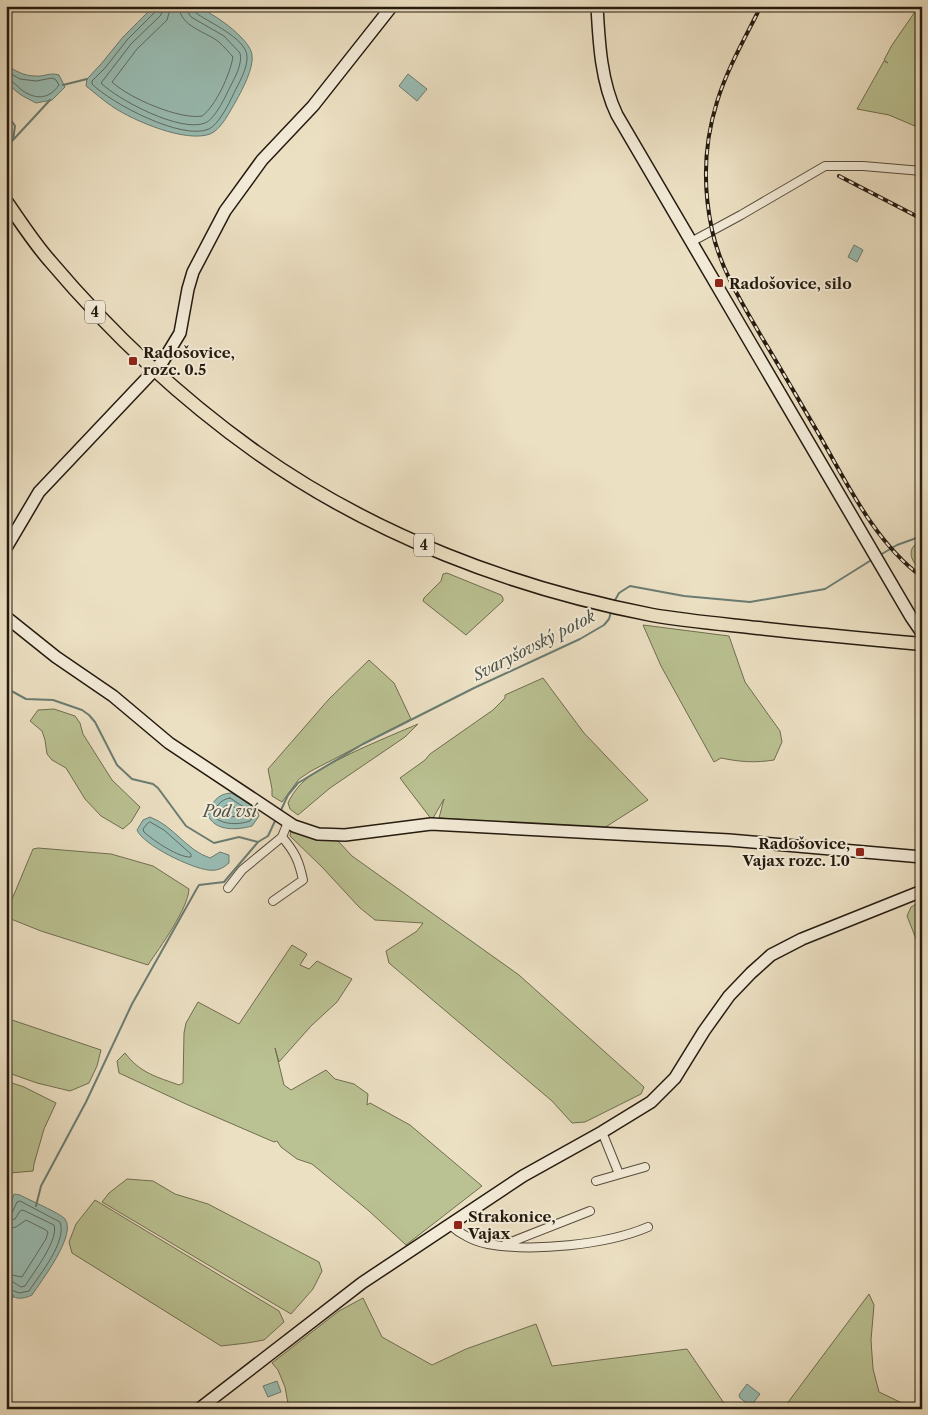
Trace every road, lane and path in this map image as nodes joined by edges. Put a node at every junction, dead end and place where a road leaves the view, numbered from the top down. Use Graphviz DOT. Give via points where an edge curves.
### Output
graph roads {
  1 [pos="392,6"];
  2 [pos="597,6"];
  3 [pos="922,171"];
  4 [pos="6,201"];
  5 [pos="691,242"];
  6 [pos="153,370"];
  7 [pos="6,548"];
  8 [pos="6,618"];
  9 [pos="922,632"];
  10 [pos="922,644"];
  11 [pos="288,822"];
  12 [pos="282,837"];
  13 [pos="922,857"];
  14 [pos="228,888"];
  15 [pos="922,891"];
  16 [pos="273,901"];
  17 [pos="602,1132"];
  18 [pos="645,1167"];
  19 [pos="619,1174"];
  20 [pos="596,1181"];
  21 [pos="590,1211"];
  22 [pos="450,1225"];
  23 [pos="648,1227"];
  24 [pos="503,1245"];
  25 [pos="200,1409"];
  1 -- 6 [label="street" via="313,106 262,160 225,212 193,272 180,333"];
  2 -- 5 [label="street" via="610,100"];
  3 -- 5 [label="street" via="825,166"];
  4 -- 6 [label="main road, 4" via="48,259 106,325"];
  5 -- 9 [label="street"];
  6 -- 7 [label="street" via="39,492"];
  6 -- 10 [label="main road, 4" via="256,452 300,481 415,542 485,570 607,605 683,620"];
  8 -- 11 [label="street" via="113,696 169,743"];
  11 -- 12 [label="street"];
  11 -- 13 [label="street" via="318,834 345,835 431,824 729,840"];
  12 -- 14 [label="street" via="242,870"];
  12 -- 16 [label="street" via="294,851 303,880"];
  15 -- 17 [label="street" via="802,939 772,955 729,996 676,1078 651,1102"];
  17 -- 19 [label="street"];
  17 -- 22 [label="street" via="523,1176"];
  18 -- 19 [label="street"];
  19 -- 20 [label="street"];
  21 -- 24 [label="street"];
  22 -- 24 [label="street" via="476,1241"];
  22 -- 25 [label="street" via="362,1283"];
  23 -- 24 [label="street" via="627,1235 581,1244"];
}
